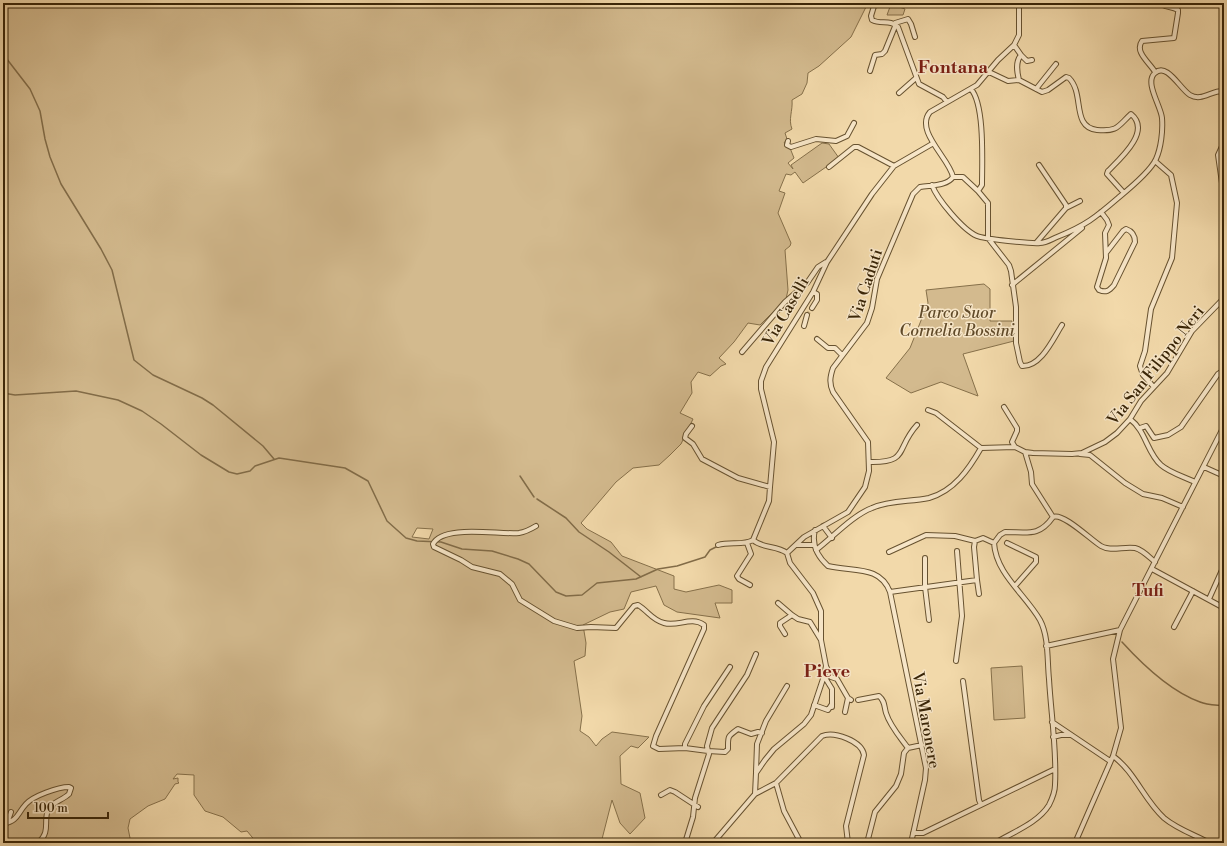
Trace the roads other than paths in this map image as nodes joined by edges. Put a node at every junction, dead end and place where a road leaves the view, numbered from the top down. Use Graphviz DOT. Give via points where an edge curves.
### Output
graph roads {
  1 [pos="875,3"];
  2 [pos="1019,3"];
  3 [pos="1160,3"];
  4 [pos="895,24"];
  5 [pos="914,37"];
  6 [pos="1014,46"];
  7 [pos="1021,55"];
  8 [pos="1032,60"];
  9 [pos="1056,64"];
  10 [pos="870,71"];
  11 [pos="989,72"];
  12 [pos="1156,72"];
  13 [pos="916,78"];
  14 [pos="1019,80"];
  15 [pos="971,89"];
  16 [pos="1036,89"];
  17 [pos="1224,92"];
  18 [pos="899,93"];
  19 [pos="946,102"];
  20 [pos="854,123"];
  21 [pos="788,141"];
  22 [pos="1224,142"];
  23 [pos="932,144"];
  24 [pos="1155,161"];
  25 [pos="1039,165"];
  26 [pos="894,166"];
  27 [pos="829,167"];
  28 [pos="953,177"];
  29 [pos="932,185"];
  30 [pos="978,191"];
  31 [pos="1124,193"];
  32 [pos="1224,197"];
  33 [pos="1080,201"];
  34 [pos="1066,208"];
  35 [pos="1101,212"];
  36 [pos="1085,224"];
  37 [pos="988,238"];
  38 [pos="1036,243"];
  39 [pos="1106,254"];
  40 [pos="827,262"];
  41 [pos="1012,285"];
  42 [pos="812,292"];
  43 [pos="1224,298"];
  44 [pos="812,308"];
  45 [pos="808,315"];
  46 [pos="1062,325"];
  47 [pos="804,326"];
  48 [pos="817,338"];
  49 [pos="742,352"];
  50 [pos="842,355"];
  51 [pos="1224,370"];
  52 [pos="1154,386"];
  53 [pos="1004,407"];
  54 [pos="928,410"];
  55 [pos="1130,419"];
  56 [pos="917,425"];
  57 [pos="692,426"];
  58 [pos="1224,426"];
  59 [pos="1140,428"];
  60 [pos="1015,447"];
  61 [pos="981,448"];
  62 [pos="1025,452"];
  63 [pos="1075,454"];
  64 [pos="869,462"];
  65 [pos="1204,467"];
  66 [pos="1224,476"];
  67 [pos="1195,482"];
  68 [pos="770,487"];
  69 [pos="1182,507"];
  70 [pos="1053,516"];
  71 [pos="536,526"];
  72 [pos="823,526"];
  73 [pos="815,530"];
  74 [pos="832,538"];
  75 [pos="753,540"];
  76 [pos="975,541"];
  77 [pos="747,543"];
  78 [pos="994,543"];
  79 [pos="1007,543"];
  80 [pos="718,545"];
  81 [pos="796,545"];
  82 [pos="814,545"];
  83 [pos="816,550"];
  84 [pos="958,551"];
  85 [pos="787,552"];
  86 [pos="889,552"];
  87 [pos="925,558"];
  88 [pos="1155,562"];
  89 [pos="1152,568"];
  90 [pos="1222,570"];
  91 [pos="977,580"];
  92 [pos="960,583"];
  93 [pos="750,585"];
  94 [pos="1015,586"];
  95 [pos="925,587"];
  96 [pos="890,592"];
  97 [pos="1194,592"];
  98 [pos="979,594"];
  99 [pos="1209,599"];
  100 [pos="778,603"];
  101 [pos="1224,608"];
  102 [pos="792,615"];
  103 [pos="928,620"];
  104 [pos="1174,627"];
  105 [pos="1120,630"];
  106 [pos="785,634"];
  107 [pos="821,640"];
  108 [pos="1046,646"];
  109 [pos="756,654"];
  110 [pos="956,661"];
  111 [pos="826,666"];
  112 [pos="730,667"];
  113 [pos="824,676"];
  114 [pos="963,681"];
  115 [pos="787,686"];
  116 [pos="858,700"];
  117 [pos="833,702"];
  118 [pos="814,706"];
  119 [pos="832,707"];
  120 [pos="845,712"];
  121 [pos="1052,722"];
  122 [pos="762,733"];
  123 [pos="1071,735"];
  124 [pos="1053,737"];
  125 [pos="922,745"];
  126 [pos="685,748"];
  127 [pos="908,748"];
  128 [pos="708,751"];
  129 [pos="1113,756"];
  130 [pos="1110,760"];
  131 [pos="1054,769"];
  132 [pos="756,773"];
  133 [pos="776,783"];
  134 [pos="755,794"];
  135 [pos="661,795"];
  136 [pos="981,804"];
  137 [pos="696,805"];
  138 [pos="11,812"];
  139 [pos="5,824"];
  140 [pos="913,833"];
  141 [pos="38,843"];
  142 [pos="685,843"];
  143 [pos="713,843"];
  144 [pos="801,843"];
  145 [pos="848,843"];
  146 [pos="868,843"];
  147 [pos="911,843"];
  148 [pos="995,843"];
  149 [pos="1075,843"];
  150 [pos="1210,843"];
  1 -- 4 [label="street" via="872,20 877,23 888,21"];
  2 -- 6 [label="street" via="1019,35"];
  3 -- 12 [label="street" via="1162,6 1178,10 1178,13 1174,38 1142,41 1140,44 1141,53"];
  4 -- 5 [label="street" via="908,19"];
  4 -- 10 [label="street" via="885,51 875,55"];
  4 -- 13 [label="street" via="906,43"];
  6 -- 7 [label="street"];
  6 -- 11 [label="street"];
  7 -- 8 [label="street" via="1027,61"];
  7 -- 14 [label="street" via="1017,69"];
  9 -- 16 [label="street"];
  11 -- 14 [label="street" via="1008,81"];
  11 -- 15 [label="street"];
  12 -- 17 [label="street" via="1166,71 1191,96 1200,98 1213,92"];
  12 -- 24 [label="street" via="1152,76 1151,88 1162,118 1160,144"];
  13 -- 18 [label="street"];
  13 -- 19 [label="street" via="922,87 943,97"];
  14 -- 16 [label="street"];
  15 -- 19 [label="street"];
  15 -- 30 [label="street" via="976,95 982,132 982,185"];
  16 -- 31 [label="street" via="1045,92 1066,77 1069,78 1076,88 1084,126 1089,129 1114,129 1122,125 1131,114 1134,116 1137,128 1132,145 1108,171"];
  19 -- 23 [label="street" via="927,116"];
  20 -- 21 [label="street" via="847,136 836,141 816,139 791,147 786,145"];
  22 -- 32 [label="street" via="1218,155"];
  23 -- 26 [label="street, Via Caselli"];
  23 -- 28 [label="street" via="952,170"];
  24 -- 31 [label="street"];
  24 -- 52 [label="street" via="1171,175 1177,203 1172,258 1151,309 1145,351 1140,366 1142,375"];
  25 -- 34 [label="street"];
  26 -- 27 [label="street" via="854,147"];
  26 -- 40 [label="street, Via Caselli" via="876,188"];
  28 -- 29 [label="street, Via Caduti" via="945,183"];
  28 -- 30 [label="street" via="963,177"];
  29 -- 37 [label="street" via="934,192 963,226 978,237"];
  29 -- 50 [label="street, Via Caduti" via="920,187 913,194 877,279 867,323"];
  30 -- 37 [label="street" via="988,203"];
  31 -- 35 [label="street"];
  33 -- 34 [label="street"];
  34 -- 38 [label="street"];
  35 -- 36 [label="street"];
  35 -- 39 [label="street" via="1109,225 1105,233"];
  36 -- 38 [label="street" via="1047,241"];
  36 -- 41 [label="street" via="1077,234"];
  37 -- 38 [label="street"];
  37 -- 41 [label="street" via="1009,265"];
  39 -- 39 [label="street" via="1097,287 1104,292 1109,291 1114,285 1135,242 1135,237 1132,233 1124,231"];
  40 -- 42 [label="street, Via Caselli"];
  40 -- 49 [label="street" via="818,267 807,283 785,302"];
  41 -- 46 [label="street" via="1016,308 1016,343 1022,366 1034,364 1040,358"];
  42 -- 44 [label="street" via="817,294 817,300"];
  42 -- 68 [label="street, Via Caselli" via="766,367 761,381 774,442"];
  43 -- 52 [label="street, Via San Filippo Neri" via="1192,331 1167,373"];
  45 -- 47 [label="street"];
  48 -- 50 [label="street" via="828,348 835,348"];
  50 -- 64 [label="street, Via Caduti" via="833,368 830,383 842,405 866,436 870,451"];
  51 -- 59 [label="street" via="1218,374 1181,427 1154,438 1146,426"];
  52 -- 55 [label="street, Via San Filippo Neri"];
  53 -- 60 [label="street" via="1017,431 1012,442"];
  54 -- 61 [label="street" via="936,413"];
  55 -- 59 [label="street"];
  55 -- 63 [label="street, Via San Filippo Neri" via="1112,438"];
  56 -- 64 [label="street" via="897,458 886,462"];
  57 -- 68 [label="street" via="685,438 693,444 702,458 738,478"];
  58 -- 65 [label="street"];
  59 -- 67 [label="street" via="1162,466"];
  60 -- 61 [label="street"];
  60 -- 62 [label="street, Via San Filippo Neri"];
  61 -- 74 [label="street" via="963,476 942,492 929,498 898,501 871,508"];
  62 -- 63 [label="street, Via San Filippo Neri"];
  62 -- 70 [label="street" via="1032,484"];
  63 -- 69 [label="street" via="1090,455 1143,494 1162,498"];
  64 -- 72 [label="street, Via Caduti" via="865,487 856,502 848,512"];
  65 -- 66 [label="street"];
  65 -- 67 [label="street"];
  67 -- 69 [label="street"];
  68 -- 75 [label="street, Via Caselli" via="769,501"];
  69 -- 88 [label="street"];
  70 -- 78 [label="street" via="1046,527 1038,531 1005,532"];
  70 -- 88 [label="street" via="1059,516 1084,531 1101,546 1135,548"];
  71 -- 126 [label="street" via="520,533 445,534 435,539 433,544 434,547 472,567 500,574 512,584 520,600 554,621 577,628 616,628 634,606 638,605 653,619 665,624 696,621 704,625 653,746 658,749"];
  72 -- 73 [label="street, Via Caduti"];
  72 -- 74 [label="street"];
  73 -- 81 [label="street, Via Caduti"];
  73 -- 82 [label="street, Via Maronere"];
  74 -- 83 [label="street"];
  75 -- 77 [label="street"];
  75 -- 85 [label="street" via="759,545 781,548"];
  76 -- 78 [label="street" via="983,538"];
  76 -- 86 [label="street" via="955,536 926,535"];
  76 -- 91 [label="street"];
  77 -- 80 [label="street" via="730,542"];
  77 -- 93 [label="street" via="751,554 737,576 739,580"];
  78 -- 94 [label="street" via="998,562"];
  79 -- 94 [label="street" via="1036,557 1036,562"];
  81 -- 82 [label="street"];
  81 -- 85 [label="street, Via Caduti"];
  82 -- 83 [label="street, Via Maronere"];
  83 -- 96 [label="street, Via Maronere" via="828,566 879,575"];
  84 -- 92 [label="street"];
  85 -- 107 [label="street" via="790,563 818,602 821,611"];
  87 -- 95 [label="street"];
  88 -- 89 [label="street"];
  89 -- 97 [label="street"];
  89 -- 105 [label="street"];
  90 -- 99 [label="street"];
  91 -- 92 [label="street"];
  91 -- 98 [label="street"];
  92 -- 95 [label="street"];
  92 -- 110 [label="street" via="962,616"];
  94 -- 108 [label="street" via="1040,620"];
  95 -- 96 [label="street"];
  95 -- 103 [label="street"];
  96 -- 125 [label="street, Via Maronere"];
  97 -- 99 [label="street"];
  97 -- 104 [label="street"];
  99 -- 101 [label="street"];
  100 -- 102 [label="street"];
  102 -- 106 [label="street" via="780,622"];
  102 -- 107 [label="street" via="798,620 810,622"];
  105 -- 108 [label="street"];
  105 -- 129 [label="street" via="1113,659 1121,728"];
  107 -- 111 [label="street"];
  108 -- 121 [label="street"];
  109 -- 128 [label="street" via="747,675 712,728"];
  111 -- 113 [label="street"];
  111 -- 120 [label="street" via="831,677 837,679 850,699"];
  112 -- 126 [label="street" via="704,706"];
  113 -- 117 [label="street" via="832,689"];
  113 -- 118 [label="street"];
  114 -- 136 [label="street"];
  115 -- 122 [label="street" via="766,721"];
  116 -- 127 [label="street" via="879,696 883,700 888,719"];
  117 -- 118 [label="street" via="828,710"];
  117 -- 119 [label="street"];
  118 -- 132 [label="street" via="804,724 774,749"];
  121 -- 123 [label="street"];
  121 -- 124 [label="street"];
  122 -- 128 [label="street" via="751,734 738,729 728,737 728,749 724,752"];
  122 -- 132 [label="street" via="758,744"];
  123 -- 124 [label="street"];
  123 -- 130 [label="street"];
  124 -- 131 [label="street"];
  125 -- 127 [label="street"];
  125 -- 140 [label="street, Via Maronere" via="926,768 925,780"];
  126 -- 128 [label="street"];
  127 -- 146 [label="street" via="904,753 901,774 896,786 875,812"];
  128 -- 137 [label="street" via="709,758 695,798"];
  129 -- 130 [label="street"];
  129 -- 150 [label="street" via="1124,764 1164,817"];
  130 -- 149 [label="street"];
  131 -- 136 [label="street"];
  131 -- 148 [label="street" via="1053,794 1040,816"];
  132 -- 134 [label="street"];
  133 -- 134 [label="street"];
  133 -- 144 [label="street" via="784,811"];
  133 -- 145 [label="street" via="827,733 861,747 864,755 846,826"];
  134 -- 143 [label="street"];
  135 -- 137 [label="street" via="670,790"];
  136 -- 140 [label="street" via="923,833"];
  137 -- 142 [label="street"];
  138 -- 139 [label="street"];
  139 -- 141 [label="street" via="18,816 26,804 42,794 71,788 69,794 50,807 46,815 47,829"];
  140 -- 147 [label="street, Via Maronere"];
}
